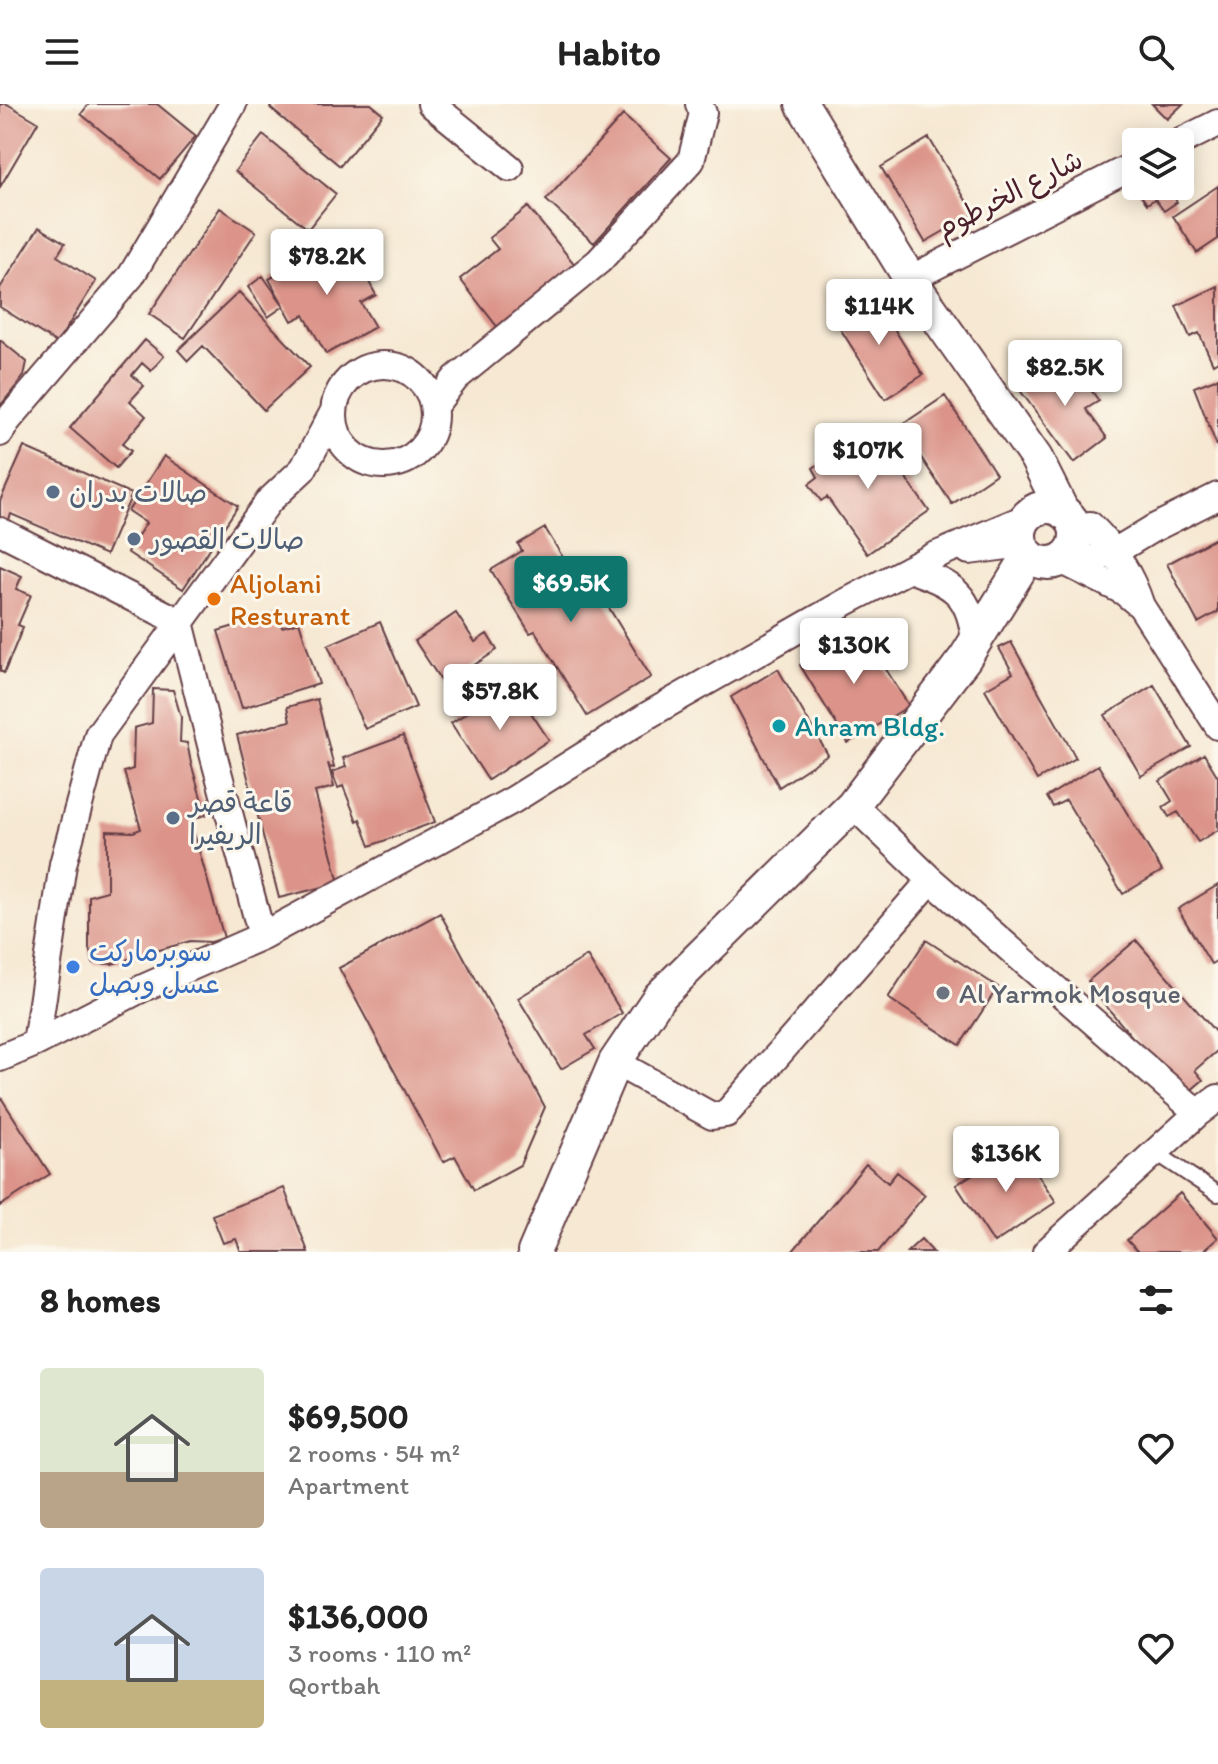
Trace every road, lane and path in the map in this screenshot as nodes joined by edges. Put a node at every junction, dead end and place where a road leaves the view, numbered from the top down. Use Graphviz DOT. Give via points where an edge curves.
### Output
graph roads {
  1 [pos="233,104"];
  2 [pos="431,104"];
  3 [pos="699,104"];
  4 [pos="802,104"];
  5 [pos="1218,123"];
  6 [pos="1194,135"];
  7 [pos="510,168"];
  8 [pos="1122,171"];
  9 [pos="910,279"];
  10 [pos="418,377"];
  11 [pos="456,378"];
  12 [pos="434,406"];
  13 [pos="334,411"];
  14 [pos="0,433"];
  15 [pos="354,455"];
  16 [pos="303,469"];
  17 [pos="1218,496"];
  18 [pos="1152,529"];
  19 [pos="0,531"];
  20 [pos="1049,534"];
  21 [pos="1114,552"];
  22 [pos="909,569"];
  23 [pos="1141,606"];
  24 [pos="180,622"];
  25 [pos="970,650"];
  26 [pos="1218,726"];
  27 [pos="853,805"];
  28 [pos="931,880"];
  29 [pos="262,936"];
  30 [pos="36,1043"];
  31 [pos="0,1058"];
  32 [pos="615,1062"];
  33 [pos="1208,1105"];
  34 [pos="1155,1152"];
  35 [pos="1218,1194"];
  36 [pos="534,1252"];
  37 [pos="1046,1252"];
  1 -- 14 [label="street" via="131,276"];
  2 -- 7 [label="street"];
  3 -- 11 [label="street" via="703,113 691,161 599,261"];
  4 -- 9 [label="street"];
  5 -- 6 [label="street"];
  8 -- 9 [label="street, شارع الخرطوم"];
  9 -- 20 [label="street" via="1036,458"];
  10 -- 11 [label="street"];
  10 -- 12 [label="street"];
  10 -- 13 [label="street" via="389,364 358,371 337,395"];
  11 -- 12 [label="street"];
  12 -- 15 [label="street" via="431,432 418,453 386,465"];
  13 -- 15 [label="street" via="335,428"];
  13 -- 16 [label="street"];
  15 -- 16 [label="street"];
  16 -- 24 [label="street" via="269,501"];
  17 -- 18 [label="street"];
  18 -- 20 [label="street"];
  18 -- 21 [label="street"];
  19 -- 24 [label="street"];
  20 -- 21 [label="street"];
  20 -- 21 [label="street" via="1092,559"];
  20 -- 22 [label="street" via="934,556"];
  20 -- 23 [label="street"];
  20 -- 25 [label="street" via="1002,630"];
  21 -- 23 [label="street"];
  22 -- 25 [label="street" via="939,579 964,601 974,627"];
  22 -- 29 [label="street" via="650,714 513,800"];
  23 -- 26 [label="street"];
  24 -- 29 [label="street"];
  24 -- 30 [label="street" via="98,735 63,864"];
  25 -- 27 [label="street"];
  27 -- 28 [label="street"];
  27 -- 32 [label="street" via="659,997"];
  28 -- 32 [label="street" via="726,1114 712,1116"];
  28 -- 33 [label="street"];
  29 -- 30 [label="street"];
  30 -- 31 [label="street"];
  32 -- 36 [label="street"];
  33 -- 34 [label="street"];
  34 -- 35 [label="lane"];
  34 -- 37 [label="street"];
}
